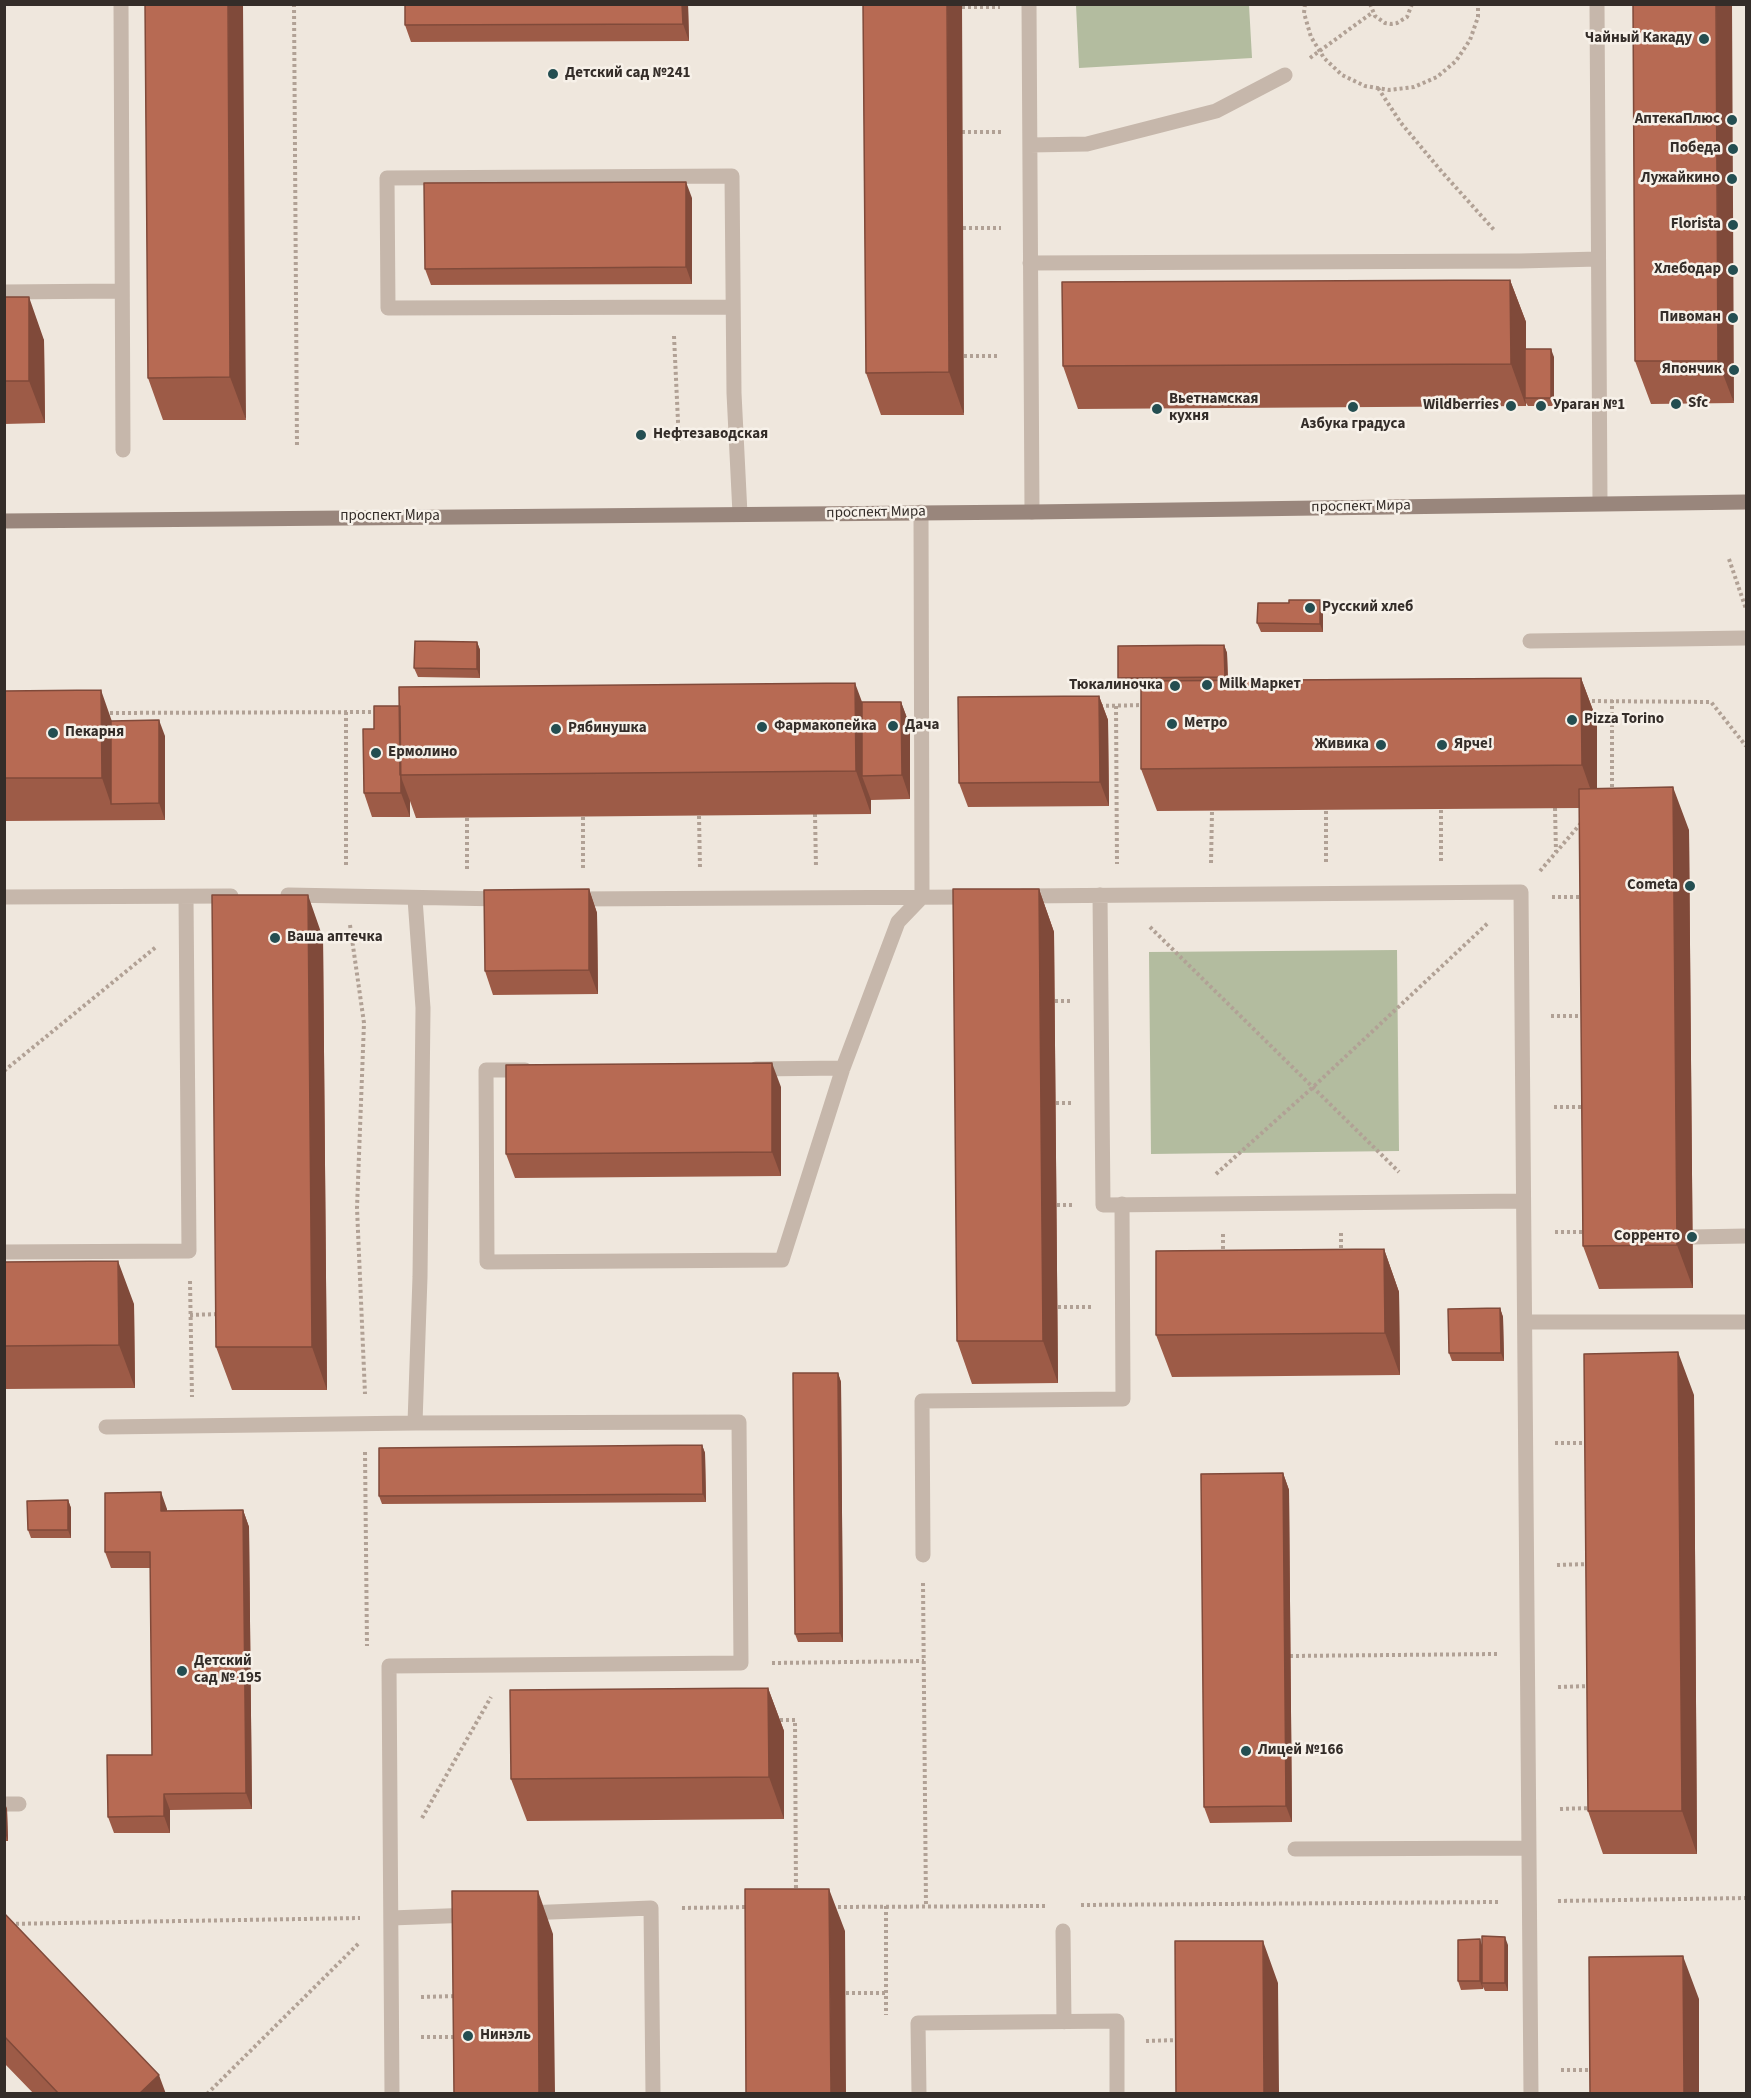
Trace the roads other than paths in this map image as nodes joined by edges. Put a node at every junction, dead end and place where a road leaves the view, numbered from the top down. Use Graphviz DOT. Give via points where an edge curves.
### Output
graph roads {
  1 [pos="121,4"];
  2 [pos="1029,4"];
  3 [pos="1597,4"];
  4 [pos="1285,75"];
  5 [pos="1030,145"];
  6 [pos="1598,259"];
  7 [pos="1030,263"];
  8 [pos="122,291"];
  9 [pos="4,292"];
  10 [pos="733,307"];
  11 [pos="123,450"];
  12 [pos="1746,502"];
  13 [pos="1600,503"];
  14 [pos="1032,512"];
  15 [pos="921,513"];
  16 [pos="740,514"];
  17 [pos="4,521"];
  18 [pos="1746,638"];
  19 [pos="1530,641"];
  20 [pos="1100,895"];
  21 [pos="245,896"];
  22 [pos="269,896"];
  23 [pos="981,896"];
  24 [pos="1005,896"];
  25 [pos="4,897"];
  26 [pos="186,897"];
  27 [pos="922,897"];
  28 [pos="415,899"];
  29 [pos="524,899"];
  30 [pos="560,899"];
  31 [pos="843,1068"];
  32 [pos="736,1069"];
  33 [pos="546,1070"];
  34 [pos="1523,1201"];
  35 [pos="1122,1204"];
  36 [pos="1746,1236"];
  37 [pos="1692,1238"];
  38 [pos="4,1252"];
  39 [pos="1526,1322"];
  40 [pos="1746,1322"];
  41 [pos="415,1423"];
  42 [pos="106,1427"];
  43 [pos="923,1555"];
  44 [pos="1529,1848"];
  45 [pos="1295,1849"];
  46 [pos="509,1913"];
  47 [pos="486,1914"];
  48 [pos="391,1918"];
  49 [pos="1063,1931"];
  50 [pos="1064,2022"];
  51 [pos="392,2094"];
  52 [pos="653,2094"];
  53 [pos="919,2094"];
  54 [pos="1117,2094"];
  55 [pos="1531,2094"];
  1 -- 8 [label="lane"];
  2 -- 5 [label="lane"];
  3 -- 6 [label="lane"];
  4 -- 5 [label="lane" via="1215,111 1088,144"];
  5 -- 7 [label="lane"];
  6 -- 7 [label="lane"];
  6 -- 13 [label="lane"];
  7 -- 14 [label="lane"];
  8 -- 9 [label="lane"];
  8 -- 11 [label="lane"];
  10 -- 10 [label="lane" via="388,308 387,178 732,176"];
  10 -- 16 [label="lane"];
  12 -- 13 [label="main road, проспект Мира"];
  13 -- 14 [label="main road, проспект Мира"];
  14 -- 15 [label="main road, проспект Мира"];
  15 -- 16 [label="main road, проспект Мира"];
  15 -- 27 [label="lane"];
  16 -- 17 [label="main road, проспект Мира"];
  18 -- 19 [label="lane"];
  20 -- 24 [label="lane"];
  20 -- 34 [label="lane" via="1521,894"];
  20 -- 35 [label="lane" via="1102,1205"];
  21 -- 26 [label="lane"];
  22 -- 28 [label="lane"];
  23 -- 27 [label="lane"];
  25 -- 26 [label="lane"];
  26 -- 38 [label="lane" via="189,1251"];
  27 -- 30 [label="lane"];
  27 -- 31 [label="lane" via="898,922"];
  28 -- 29 [label="lane"];
  28 -- 41 [label="lane" via="423,1008"];
  31 -- 32 [label="lane"];
  31 -- 33 [label="lane" via="782,1260 487,1262 486,1071"];
  34 -- 35 [label="lane"];
  34 -- 39 [label="lane"];
  35 -- 43 [label="lane" via="1124,1399 922,1401"];
  36 -- 37 [label="lane"];
  39 -- 40 [label="lane"];
  39 -- 44 [label="lane"];
  41 -- 42 [label="lane"];
  41 -- 48 [label="lane" via="739,1422 741,1663 388,1666"];
  44 -- 45 [label="lane"];
  44 -- 55 [label="lane"];
  46 -- 52 [label="lane" via="651,1908"];
  47 -- 48 [label="lane"];
  48 -- 51 [label="lane"];
  49 -- 50 [label="lane"];
  50 -- 53 [label="lane" via="918,2023"];
  50 -- 54 [label="lane" via="1117,2021"];
}
